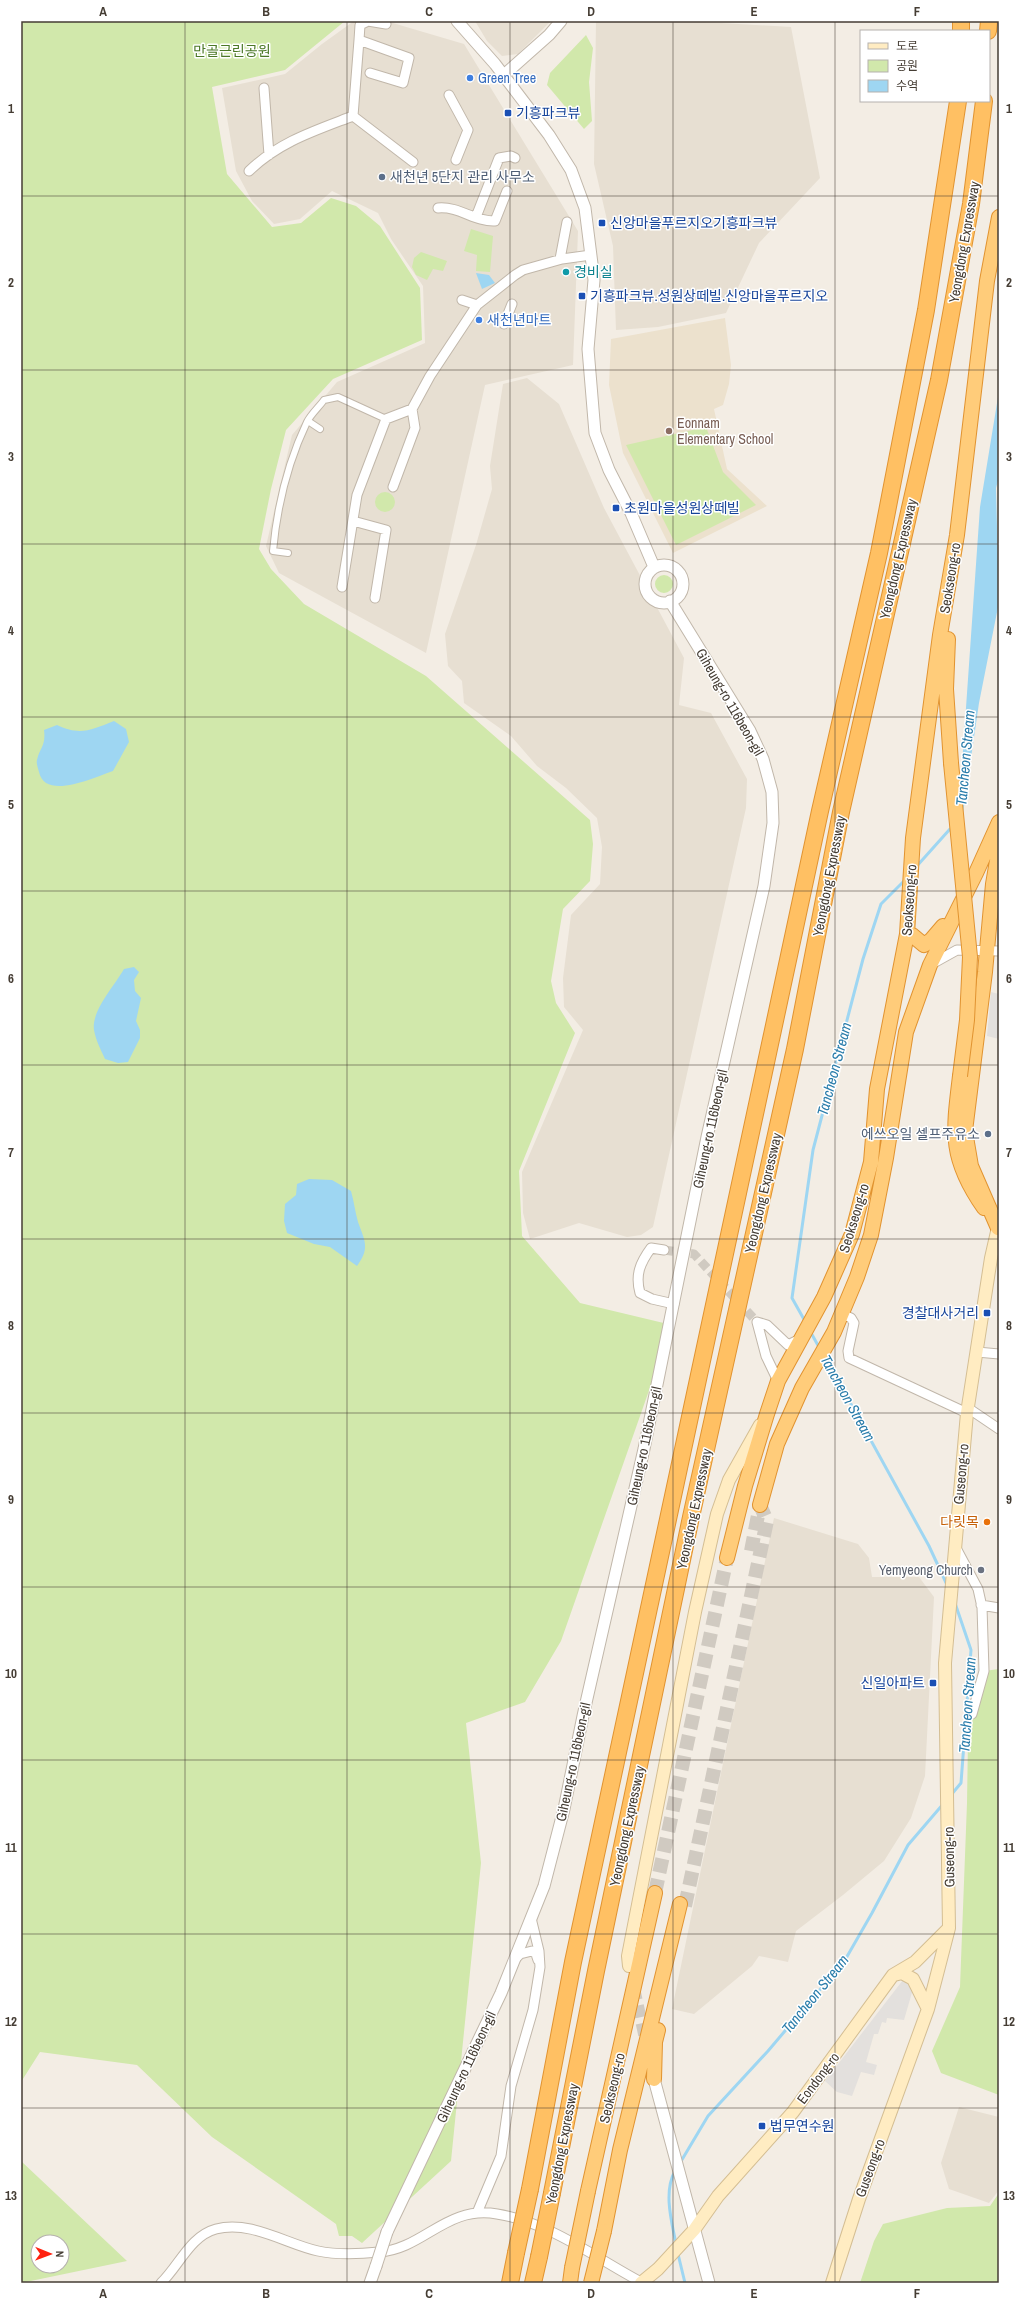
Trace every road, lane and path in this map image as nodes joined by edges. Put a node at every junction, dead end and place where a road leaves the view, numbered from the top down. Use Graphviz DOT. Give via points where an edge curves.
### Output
graph roads {
  1 [pos="457,21"];
  2 [pos="561,21"];
  3 [pos="386,24"];
  4 [pos="359,40"];
  5 [pos="370,73"];
  6 [pos="504,75"];
  7 [pos="264,88"];
  8 [pos="449,95"];
  9 [pos="958,102"];
  10 [pos="984,102"];
  11 [pos="353,116"];
  12 [pos="269,155"];
  13 [pos="515,158"];
  14 [pos="456,160"];
  15 [pos="413,162"];
  16 [pos="249,171"];
  17 [pos="507,191"];
  18 [pos="438,208"];
  19 [pos="999,217"];
  20 [pos="476,218"];
  21 [pos="567,222"];
  22 [pos="591,255"];
  23 [pos="560,259"];
  24 [pos="462,300"];
  25 [pos="477,304"];
  26 [pos="512,304"];
  27 [pos="504,324"];
  28 [pos="412,409"];
  29 [pos="386,419"];
  30 [pos="308,422"];
  31 [pos="320,429"];
  32 [pos="393,487"];
  33 [pos="353,521"];
  34 [pos="957,535"];
  35 [pos="288,553"];
  36 [pos="654,567"];
  37 [pos="342,587"];
  38 [pos="375,598"];
  39 [pos="670,601"];
  40 [pos="999,822"];
  41 [pos="999,849"];
  42 [pos="958,910"];
  43 [pos="907,934"];
  44 [pos="993,951"];
  45 [pos="930,965"];
  46 [pos="999,1227"];
  47 [pos="664,1250"];
  48 [pos="674,1304"];
  49 [pos="842,1314"];
  50 [pos="796,1340"];
  51 [pos="977,1352"];
  52 [pos="999,1354"];
  53 [pos="782,1376"];
  54 [pos="967,1411"];
  55 [pos="766,1414"];
  56 [pos="999,1429"];
  57 [pos="760,1505"];
  58 [pos="954,1545"];
  59 [pos="727,1558"];
  60 [pos="981,1605"];
  61 [pos="999,1608"];
  62 [pos="972,1714"];
  63 [pos="655,1893"];
  64 [pos="531,1918"];
  65 [pos="949,1928"];
  66 [pos="514,1959"];
  67 [pos="628,1966"];
  68 [pos="540,1967"];
  69 [pos="893,1975"];
  70 [pos="928,2009"];
  71 [pos="654,2079"];
  72 [pos="477,2213"];
  73 [pos="694,2230"];
  74 [pos="161,2283"];
  75 [pos="370,2283"];
  76 [pos="510,2283"];
  77 [pos="533,2283"];
  78 [pos="570,2283"];
  79 [pos="592,2283"];
  80 [pos="641,2283"];
  81 [pos="708,2283"];
  82 [pos="832,2283"];
  1 -- 6 [label="street"];
  2 -- 6 [label="street" via="549,36"];
  3 -- 4 [label="street" via="368,21 360,25"];
  4 -- 5 [label="street" via="409,58 403,83"];
  4 -- 11 [label="street"];
  6 -- 22 [label="street" via="571,170 585,208"];
  7 -- 12 [label="street"];
  8 -- 14 [label="street" via="468,130"];
  9 -- 76 [label="highway, Yeongdong Expressway, bridge" via="926,310 879,553 820,811 573,1962"];
  10 -- 77 [label="highway, Yeongdong Expressway, bridge" via="971,204 939,380 842,812 795,1049 693,1510"];
  11 -- 12 [label="street" via="295,137"];
  11 -- 15 [label="street"];
  12 -- 16 [label="street"];
  13 -- 20 [label="street" via="499,158"];
  17 -- 20 [label="street" via="495,221 486,222"];
  18 -- 20 [label="street" via="450,207"];
  19 -- 34 [label="highway, Seokseong-ro" via="987,281"];
  21 -- 23 [label="street"];
  22 -- 23 [label="street"];
  22 -- 36 [label="street" via="594,280 588,349 595,433 609,470"];
  23 -- 25 [label="street" via="515,274"];
  24 -- 25 [label="street"];
  25 -- 28 [label="street" via="430,376"];
  26 -- 27 [label="street"];
  28 -- 29 [label="street"];
  28 -- 32 [label="street" via="415,428"];
  29 -- 30 [label="street" via="338,397 324,400"];
  29 -- 33 [label="street" via="357,495"];
  30 -- 31 [label="street"];
  30 -- 35 [label="street" via="280,498 274,532 273,551"];
  33 -- 37 [label="street"];
  33 -- 38 [label="street" via="386,530"];
  34 -- 43 [label="highway, Seokseong-ro" via="939,643 913,838"];
  34 -- 46 [label="highway, bridge" via="958,583 948,639 946,689 970,957 966,1020 954,1119 956,1155 968,1186"];
  36 -- 39 [label="street" via="646,576 648,594 658,602"];
  36 -- 39 [label="street" via="671,567 680,575 680,593"];
  39 -- 48 [label="street, Giheung-ro 116beon-gil" via="750,731 763,759 772,792 773,823 764,886 707,1137"];
  40 -- 42 [label="highway, Seokseong-ro"];
  41 -- 44 [label="highway" via="993,884"];
  42 -- 43 [label="highway" via="924,945"];
  42 -- 45 [label="highway, Seokseong-ro"];
  43 -- 53 [label="highway, Seokseong-ro" via="877,1089 871,1162 852,1234 820,1305"];
  44 -- 45 [label="street" via="957,950"];
  44 -- 46 [label="highway" via="965,1131 971,1166"];
  45 -- 49 [label="highway, Seokseong-ro" via="906,1032 871,1235"];
  46 -- 51 [label="main road, Guseong-ro" via="991,1258"];
  47 -- 48 [label="street" via="651,1248 638,1271 637,1282 640,1293 652,1300"];
  48 -- 64 [label="street, Giheung-ro 116beon-gil" via="564,1809 544,1886"];
  49 -- 54 [label="street" via="854,1322 849,1358"];
  49 -- 57 [label="highway, Seokseong-ro" via="802,1388 777,1444"];
  50 -- 53 [label="street" via="788,1345 767,1326 757,1322 766,1356"];
  51 -- 52 [label="street"];
  51 -- 54 [label="main road, Guseong-ro"];
  53 -- 55 [label="highway, Seokseong-ro"];
  54 -- 56 [label="street"];
  54 -- 58 [label="main road, Guseong-ro"];
  55 -- 59 [label="highway, Seokseong-ro"];
  55 -- 67 [label="main road" via="729,1480 717,1514 694,1620"];
  58 -- 60 [label="street" via="978,1589"];
  58 -- 65 [label="main road, Guseong-ro" via="944,1663"];
  60 -- 61 [label="street"];
  60 -- 62 [label="street" via="984,1671"];
  63 -- 78 [label="highway, Seokseong-ro, bridge" via="588,2191"];
  64 -- 66 [label="street, Giheung-ro 116beon-gil"];
  64 -- 68 [label="street"];
  65 -- 69 [label="main road, Eondong-ro" via="915,1962"];
  65 -- 70 [label="main road, Guseong-ro"];
  66 -- 68 [label="street" via="520,1954 532,1951 536,1954"];
  66 -- 75 [label="street, Giheung-ro 116beon-gil, bridge" via="501,1993 387,2232"];
  68 -- 72 [label="street" via="533,2010 511,2086 501,2156"];
  69 -- 70 [label="main road" via="902,1973 913,1979"];
  69 -- 73 [label="main road, Eondong-ro" via="793,2112 718,2196"];
  70 -- 82 [label="main road, Guseong-ro" via="858,2199"];
  71 -- 73 [label="street"];
  71 -- 79 [label="highway, Seokseong-ro, bridge" via="655,2042 683,1905 620,2150"];
  72 -- 74 [label="street" via="445,2222 407,2246 379,2252 320,2251 248,2229 223,2227 198,2239"];
  72 -- 80 [label="street" via="513,2217 552,2231"];
  73 -- 80 [label="main road, Eondong-ro"];
  73 -- 81 [label="street"];
}
